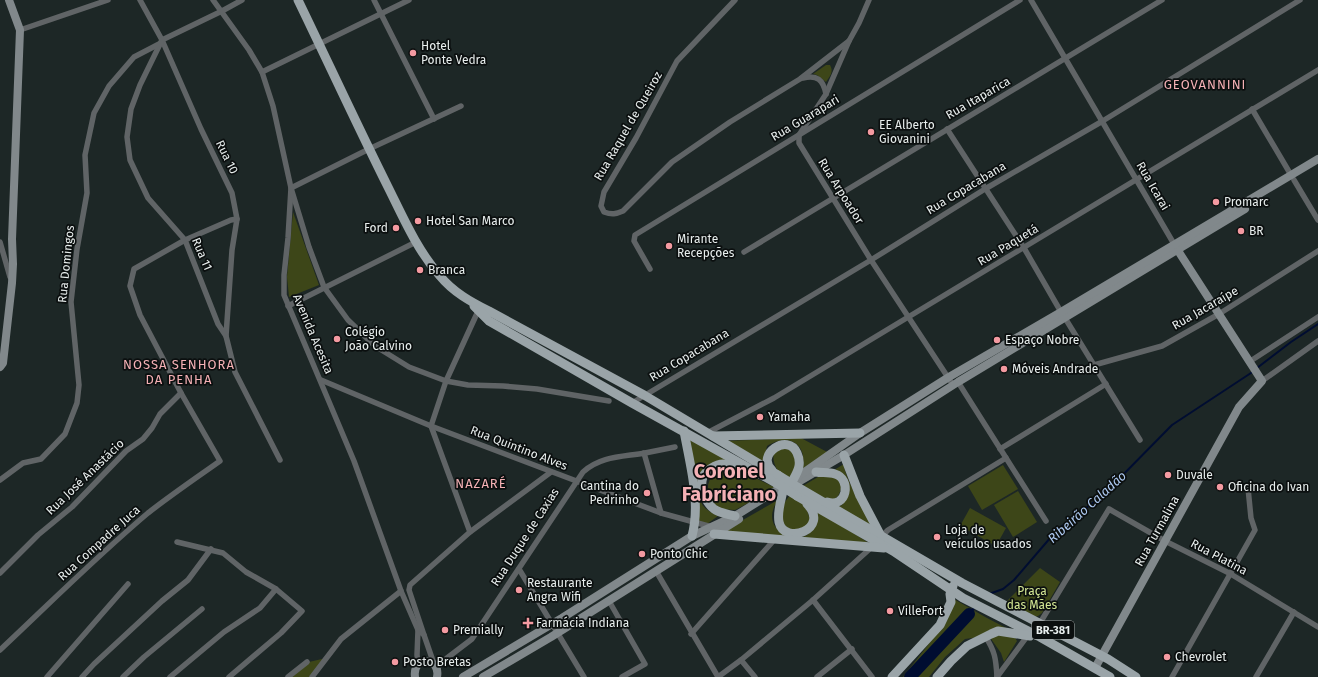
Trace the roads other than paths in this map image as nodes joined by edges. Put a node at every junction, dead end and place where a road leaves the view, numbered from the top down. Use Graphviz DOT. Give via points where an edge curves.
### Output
graph roads {
  1 [pos="9,0"];
  2 [pos="108,0"];
  3 [pos="140,0"];
  4 [pos="213,0"];
  5 [pos="242,0"];
  6 [pos="298,0"];
  7 [pos="374,0"];
  8 [pos="409,0"];
  9 [pos="735,0"];
  10 [pos="869,0"];
  11 [pos="1020,0"];
  12 [pos="1030,0"];
  13 [pos="1162,0"];
  14 [pos="1300,0"];
  15 [pos="222,11"];
  16 [pos="380,14"];
  17 [pos="20,30"];
  18 [pos="162,41"];
  19 [pos="849,42"];
  20 [pos="319,44"];
  21 [pos="1065,59"];
  22 [pos="1318,70"];
  23 [pos="262,72"];
  24 [pos="800,79"];
  25 [pos="826,94"];
  26 [pos="461,106"];
  27 [pos="1252,109"];
  28 [pos="434,119"];
  29 [pos="1101,122"];
  30 [pos="947,129"];
  31 [pos="799,135"];
  32 [pos="369,149"];
  33 [pos="1318,159"];
  34 [pos="1318,166"];
  35 [pos="1293,178"];
  36 [pos="1136,179"];
  37 [pos="291,188"];
  38 [pos="985,189"];
  39 [pos="833,199"];
  40 [pos="237,219"];
  41 [pos="1318,220"];
  42 [pos="185,240"];
  43 [pos="0,242"];
  44 [pos="416,242"];
  45 [pos="1175,247"];
  46 [pos="1024,248"];
  47 [pos="1318,251"];
  48 [pos="744,252"];
  49 [pos="871,260"];
  50 [pos="650,269"];
  51 [pos="12,283"];
  52 [pos="324,287"];
  53 [pos="288,306"];
  54 [pos="477,307"];
  55 [pos="1219,314"];
  56 [pos="1063,315"];
  57 [pos="1318,317"];
  58 [pos="910,318"];
  59 [pos="226,336"];
  60 [pos="1318,341"];
  61 [pos="1250,363"];
  62 [pos="1094,365"];
  63 [pos="0,368"];
  64 [pos="948,377"];
  65 [pos="321,380"];
  66 [pos="446,381"];
  67 [pos="1261,381"];
  68 [pos="956,383"];
  69 [pos="1106,384"];
  70 [pos="181,393"];
  71 [pos="644,395"];
  72 [pos="609,401"];
  73 [pos="632,403"];
  74 [pos="431,426"];
  75 [pos="684,431"];
  76 [pos="860,433"];
  77 [pos="710,435"];
  78 [pos="1140,440"];
  79 [pos="675,446"];
  80 [pos="1000,449"];
  81 [pos="644,453"];
  82 [pos="844,455"];
  83 [pos="1006,458"];
  84 [pos="280,460"];
  85 [pos="751,468"];
  86 [pos="551,472"];
  87 [pos="816,472"];
  88 [pos="776,477"];
  89 [pos="0,480"];
  90 [pos="793,480"];
  91 [pos="576,481"];
  92 [pos="1248,488"];
  93 [pos="783,491"];
  94 [pos="800,494"];
  95 [pos="822,500"];
  96 [pos="660,513"];
  97 [pos="734,516"];
  98 [pos="1046,521"];
  99 [pos="696,523"];
  100 [pos="713,531"];
  101 [pos="470,532"];
  102 [pos="692,536"];
  103 [pos="775,539"];
  104 [pos="1165,541"];
  105 [pos="177,542"];
  106 [pos="877,542"];
  107 [pos="211,549"];
  108 [pos="519,568"];
  109 [pos="656,572"];
  110 [pos="0,573"];
  111 [pos="1229,574"];
  112 [pos="962,583"];
  113 [pos="128,584"];
  114 [pos="276,590"];
  115 [pos="401,591"];
  116 [pos="950,592"];
  117 [pos="813,600"];
  118 [pos="608,601"];
  119 [pos="202,609"];
  120 [pos="1294,612"];
  121 [pos="1040,623"];
  122 [pos="552,624"];
  123 [pos="1318,627"];
  124 [pos="1021,628"];
  125 [pos="418,630"];
  126 [pos="558,633"];
  127 [pos="692,634"];
  128 [pos="424,635"];
  129 [pos="1028,635"];
  130 [pos="985,636"];
  131 [pos="1040,638"];
  132 [pos="852,649"];
  133 [pos="0,650"];
  134 [pos="1102,656"];
  135 [pos="741,660"];
  136 [pos="307,662"];
  137 [pos="418,664"];
  138 [pos="1095,668"];
  139 [pos="438,672"];
  140 [pos="414,676"];
  141 [pos="48,677"];
  142 [pos="82,677"];
  143 [pos="123,677"];
  144 [pos="170,677"];
  145 [pos="229,677"];
  146 [pos="288,677"];
  147 [pos="312,677"];
  148 [pos="463,677"];
  149 [pos="482,677"];
  150 [pos="584,677"];
  151 [pos="622,677"];
  152 [pos="718,677"];
  153 [pos="755,677"];
  154 [pos="817,677"];
  155 [pos="872,677"];
  156 [pos="892,677"];
  157 [pos="937,677"];
  158 [pos="997,677"];
  159 [pos="1110,677"];
  160 [pos="1136,677"];
  161 [pos="1172,677"];
  162 [pos="1256,677"];
  1 -- 17 [label="main road"];
  2 -- 17 [label="street"];
  3 -- 18 [label="street, Rua 10"];
  4 -- 15 [label="street, Avenida Acesita"];
  5 -- 15 [label="street, Rua Domingos"];
  6 -- 20 [label="main road"];
  7 -- 16 [label="street"];
  8 -- 16 [label="street"];
  9 -- 24 [label="street, Rua Raquel de Queiroz" via="677,62 604,192 601,206 604,212 610,215 623,211 672,162 730,122"];
  10 -- 19 [label="street"];
  11 -- 31 [label="street, Rua Guarapari"];
  12 -- 21 [label="street, Rua Icarai"];
  13 -- 21 [label="street, Rua Itaparica"];
  14 -- 29 [label="street, Rua Copacabana"];
  15 -- 18 [label="street, Rua Domingos"];
  15 -- 23 [label="street, Avenida Acesita"];
  16 -- 20 [label="street"];
  16 -- 28 [label="street"];
  17 -- 51 [label="main road"];
  18 -- 40 [label="street, Rua 10" via="232,193"];
  18 -- 42 [label="street, Rua 11" via="131,109 127,137 130,160 148,198"];
  18 -- 89 [label="street, Rua Domingos" via="134,58 110,86 94,113 85,155 87,193 71,302 79,385 77,403 65,434 41,459 23,463"];
  19 -- 24 [label="street, Rua Raquel de Queiroz"];
  19 -- 25 [label="street"];
  20 -- 23 [label="street"];
  20 -- 32 [label="main road"];
  21 -- 29 [label="street, Rua Icarai"];
  21 -- 30 [label="street, Rua Itaparica"];
  22 -- 27 [label="street, Rua Paquetá"];
  23 -- 37 [label="street, Avenida Acesita" via="273,106"];
  24 -- 25 [label="street" via="812,76 820,80"];
  25 -- 31 [label="street"];
  26 -- 28 [label="street"];
  27 -- 35 [label="street"];
  27 -- 36 [label="street, Rua Paquetá"];
  28 -- 32 [label="street"];
  29 -- 36 [label="street, Rua Icarai"];
  29 -- 38 [label="street, Rua Copacabana"];
  30 -- 38 [label="street"];
  30 -- 39 [label="street, Rua Itaparica"];
  31 -- 39 [label="street, Rua Arpoador" via="799,143"];
  31 -- 50 [label="street, Rua Guarapari" via="635,235 634,241"];
  32 -- 37 [label="street"];
  32 -- 44 [label="main road"];
  33 -- 35 [label="main road"];
  34 -- 35 [label="main road"];
  35 -- 41 [label="street"];
  35 -- 45 [label="main road"];
  36 -- 45 [label="street, Rua Icarai"];
  36 -- 46 [label="street, Rua Paquetá"];
  37 -- 52 [label="street"];
  37 -- 53 [label="street, Avenida Acesita" via="284,275 284,295"];
  38 -- 46 [label="street"];
  38 -- 49 [label="street, Rua Copacabana"];
  39 -- 48 [label="street, Rua Itaparica"];
  39 -- 49 [label="street, Rua Arpoador"];
  40 -- 42 [label="street"];
  40 -- 59 [label="street, Rua 10" via="232,250"];
  42 -- 59 [label="street, Rua 11" via="218,324"];
  42 -- 70 [label="street" via="134,269 130,286 140,315"];
  43 -- 51 [label="street"];
  44 -- 52 [label="street"];
  44 -- 54 [label="main road" via="441,278"];
  45 -- 55 [label="main road, Rua Icarai"];
  45 -- 56 [label="main road"];
  46 -- 56 [label="street"];
  46 -- 58 [label="street, Rua Paquetá"];
  47 -- 55 [label="street, Rua Jacaraípe"];
  49 -- 58 [label="street, Rua Arpoador"];
  49 -- 71 [label="street, Rua Copacabana"];
  51 -- 63 [label="main road"];
  52 -- 53 [label="street"];
  52 -- 66 [label="street" via="348,320 375,346 410,367"];
  53 -- 65 [label="street, Avenida Acesita"];
  54 -- 66 [label="street"];
  54 -- 71 [label="main road"];
  54 -- 73 [label="main road" via="489,321"];
  55 -- 61 [label="main road, Rua Icarai"];
  55 -- 62 [label="street, Rua Jacaraípe" via="1162,346"];
  56 -- 62 [label="street"];
  56 -- 64 [label="main road"];
  56 -- 68 [label="main road"];
  57 -- 61 [label="street"];
  58 -- 64 [label="street, Rua Arpoador"];
  58 -- 77 [label="street, Rua Paquetá"];
  59 -- 84 [label="street, Rua 11" via="235,372"];
  60 -- 67 [label="street"];
  61 -- 67 [label="main road, Rua Icarai"];
  62 -- 69 [label="street"];
  64 -- 68 [label="street, Rua Arpoador"];
  64 -- 76 [label="main road"];
  65 -- 74 [label="street, Rua Quintino Alves"];
  65 -- 115 [label="street, Avenida Acesita" via="354,461"];
  66 -- 72 [label="street" via="468,385 537,389"];
  66 -- 74 [label="street"];
  67 -- 104 [label="main road, Rua Turmalina" via="1239,407"];
  68 -- 80 [label="street, Rua Arpoador"];
  68 -- 82 [label="main road"];
  69 -- 78 [label="street"];
  69 -- 80 [label="street"];
  70 -- 110 [label="street, Rua José Anastácio" via="160,414 143,438 126,451 72,507 38,535"];
  70 -- 133 [label="street, Rua Compadre Juca" via="220,461 149,513 109,547"];
  71 -- 73 [label="street, Rua Copacabana"];
  71 -- 77 [label="main road"];
  73 -- 75 [label="main road"];
  74 -- 86 [label="street, Rua Quintino Alves"];
  74 -- 101 [label="street"];
  75 -- 85 [label="main road"];
  75 -- 99 [label="main road" via="693,484"];
  76 -- 77 [label="main road"];
  76 -- 90 [label="main road"];
  77 -- 88 [label="main road"];
  79 -- 81 [label="street, Rua Duque de Caxias"];
  80 -- 83 [label="street, Rua Arpoador"];
  81 -- 91 [label="street, Rua Duque de Caxias" via="615,457 592,464"];
  81 -- 96 [label="street"];
  82 -- 87 [label="main road"];
  82 -- 106 [label="main road"];
  83 -- 98 [label="street, Rua Arpoador"];
  83 -- 106 [label="street" via="888,530"];
  85 -- 88 [label="main road"];
  85 -- 97 [label="main road" via="722,464 714,466 702,478 702,488 708,502 714,509"];
  86 -- 91 [label="street, Rua Quintino Alves"];
  86 -- 101 [label="street"];
  87 -- 93 [label="main road"];
  87 -- 95 [label="main road" via="837,475 846,488 844,496 837,503"];
  88 -- 90 [label="main road" via="768,465 768,456 778,446 786,444 796,450 799,461 799,469"];
  88 -- 94 [label="main road, bridge"];
  90 -- 97 [label="main road"];
  91 -- 96 [label="street, Rua Quintino Alves"];
  91 -- 108 [label="street, Rua Duque de Caxias"];
  92 -- 111 [label="street" via="1255,530"];
  93 -- 94 [label="main road" via="778,520 781,528 796,534 811,527 814,518 813,511"];
  93 -- 100 [label="main road"];
  94 -- 95 [label="main road"];
  94 -- 106 [label="main road"];
  95 -- 106 [label="main road"];
  96 -- 99 [label="street, Rua Quintino Alves"];
  97 -- 100 [label="main road"];
  99 -- 100 [label="street, Rua Quintino Alves"];
  99 -- 102 [label="main road"];
  100 -- 102 [label="main road"];
  100 -- 103 [label="main road"];
  100 -- 109 [label="main road"];
  101 -- 128 [label="street" via="410,585 409,590"];
  102 -- 122 [label="main road"];
  103 -- 106 [label="main road"];
  103 -- 127 [label="street"];
  104 -- 111 [label="street, Rua Platina"];
  104 -- 121 [label="street, Rua Platina" via="1109,509"];
  104 -- 134 [label="main road, Rua Turmalina"];
  105 -- 107 [label="street"];
  106 -- 112 [label="main road"];
  106 -- 116 [label="main road" via="939,582"];
  106 -- 117 [label="street"];
  107 -- 114 [label="street" via="223,553 246,572"];
  107 -- 142 [label="street" via="188,580 156,606"];
  108 -- 122 [label="street"];
  108 -- 139 [label="street, Rua Duque de Caxias" via="472,638 447,658"];
  109 -- 118 [label="main road"];
  109 -- 127 [label="street"];
  111 -- 120 [label="street, Rua Platina"];
  111 -- 161 [label="street"];
  112 -- 116 [label="main road"];
  112 -- 121 [label="main road, BR-381"];
  113 -- 141 [label="street"];
  114 -- 144 [label="street" via="260,608 224,632"];
  114 -- 145 [label="street" via="302,611 281,633"];
  115 -- 125 [label="street, Avenida Acesita"];
  115 -- 147 [label="street" via="341,639"];
  116 -- 124 [label="main road, BR-381"];
  116 -- 156 [label="main road" via="952,602 940,625"];
  117 -- 132 [label="street"];
  117 -- 135 [label="street"];
  118 -- 126 [label="main road"];
  118 -- 151 [label="street" via="645,664"];
  119 -- 143 [label="street"];
  120 -- 123 [label="street, Rua Platina"];
  120 -- 162 [label="street"];
  121 -- 134 [label="main road, BR-381"];
  122 -- 126 [label="street"];
  122 -- 148 [label="main road"];
  124 -- 129 [label="street"];
  124 -- 131 [label="main road, BR-381"];
  125 -- 128 [label="street, Avenida Acesita"];
  125 -- 137 [label="street, Avenida Acesita"];
  126 -- 149 [label="main road"];
  126 -- 150 [label="street"];
  127 -- 152 [label="street"];
  128 -- 139 [label="street"];
  129 -- 130 [label="main road" via="998,631"];
  129 -- 131 [label="main road"];
  129 -- 158 [label="street"];
  130 -- 157 [label="main road" via="967,646"];
  130 -- 158 [label="street" via="993,648 997,662"];
  131 -- 138 [label="main road, BR-381"];
  132 -- 154 [label="street"];
  132 -- 155 [label="street"];
  134 -- 138 [label="main road, Rua Turmalina"];
  134 -- 160 [label="main road, BR-381"];
  135 -- 152 [label="street"];
  135 -- 153 [label="street"];
  136 -- 146 [label="street"];
  137 -- 139 [label="main road" via="426,661"];
  137 -- 140 [label="main road"];
  138 -- 159 [label="main road, BR-381"];
}
